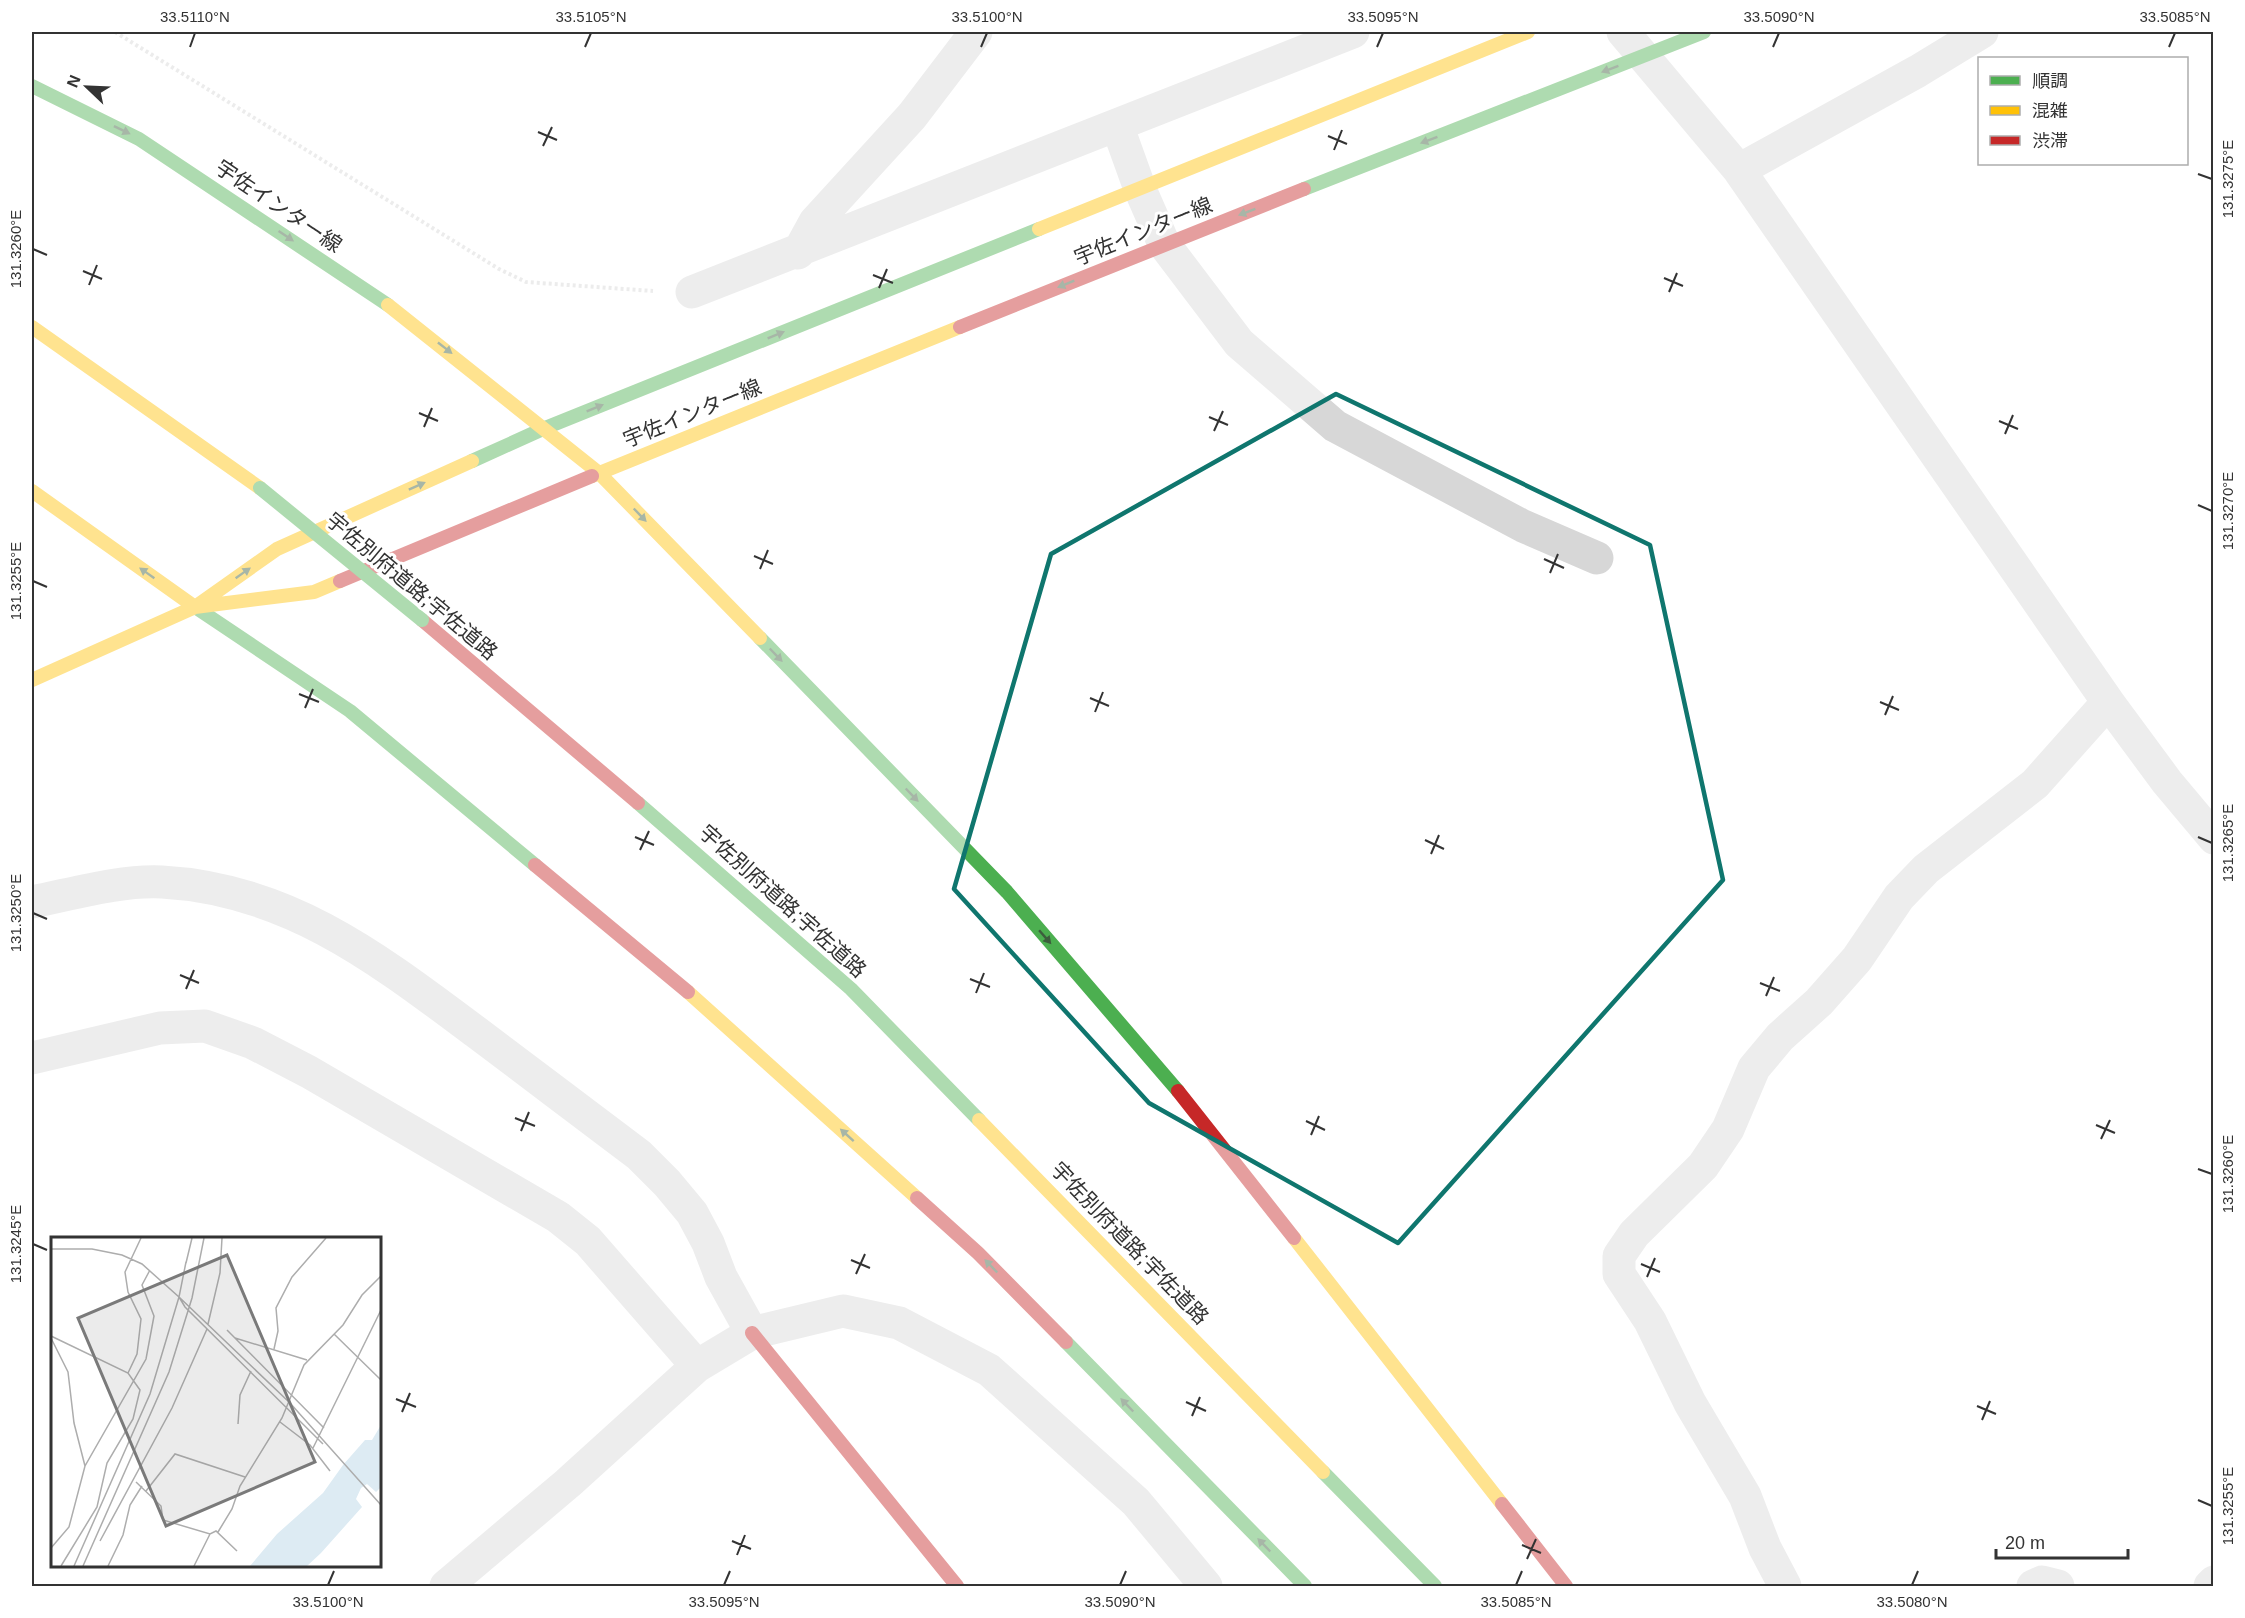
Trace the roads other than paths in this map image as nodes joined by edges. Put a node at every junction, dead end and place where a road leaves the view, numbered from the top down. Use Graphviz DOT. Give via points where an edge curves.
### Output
graph roads {
  1 [pos="976,32"];
  2 [pos="1353,32"];
  3 [pos="1528,32"];
  4 [pos="1704,32"];
  5 [pos="1982,32"];
  6 [pos="1633,44"];
  7 [pos="32,86"];
  8 [pos="1118,125"];
  9 [pos="1738,170"];
  10 [pos="1140,189"];
  11 [pos="1164,244"];
  12 [pos="798,253"];
  13 [pos="692,292"];
  14 [pos="32,327"];
  15 [pos="545,429"];
  16 [pos="599,473"];
  17 [pos="32,491"];
  18 [pos="1597,558"];
  19 [pos="195,607"];
  20 [pos="32,680"];
  21 [pos="2108,702"];
  22 [pos="2214,838"];
  23 [pos="32,902"];
  24 [pos="32,1058"];
  25 [pos="752,1333"];
  26 [pos="697,1366"];
  27 [pos="2214,1582"];
  28 [pos="446,1587"];
  29 [pos="957,1587"];
  30 [pos="1206,1587"];
  31 [pos="1305,1587"];
  32 [pos="1435,1587"];
  33 [pos="1566,1587"];
  34 [pos="1785,1587"];
  35 [pos="2033,1587"];
  36 [pos="2058,1587"];
  37 [pos="2210,1587"];
  1 -- 12 [label="street" via="912,116 814,222"];
  2 -- 8 [label="street"];
  3 -- 10 [label="main road, 宇佐インター線"];
  4 -- 6 [label="main road, 宇佐インター線"];
  5 -- 9 [label="street"];
  6 -- 9 [label="street"];
  6 -- 11 [label="main road, 宇佐インター線, one-way"];
  7 -- 15 [label="main road, 宇佐インター線, one-way" via="140,139 293,240 401,314"];
  8 -- 10 [label="street"];
  8 -- 12 [label="street"];
  9 -- 21 [label="street"];
  10 -- 11 [label="street"];
  15 -- 10 [label="main road, 宇佐インター線, one-way"];
  11 -- 16 [label="main road, 宇佐インター線, one-way"];
  11 -- 18 [label="street" via="1239,343 1335,426 1523,526"];
  12 -- 13 [label="street"];
  14 -- 32 [label="main road, 宇佐別府道路;宇佐道路, bridge" via="260,488 708,861 851,989"];
  15 -- 16 [label="main road, 宇佐インター線"];
  19 -- 15 [label="main road, 宇佐インター線, one-way" via="277,549"];
  16 -- 19 [label="main road, 宇佐インター線" via="314,592"];
  16 -- 33 [label="main road, one-way" via="1007,892 1188,1103"];
  19 -- 17 [label="main road, one-way"];
  19 -- 20 [label="main road"];
  31 -- 19 [label="main road, one-way" via="978,1253 670,976 350,711"];
  21 -- 22 [label="street"];
  21 -- 34 [label="street" via="2035,784 1926,869 1899,897 1857,959 1754,1068 1728,1129 1703,1166 1634,1234 1619,1256 1619,1274 1650,1321 1690,1403 1745,1496"];
  23 -- 25 [label="street" via="159,882 209,887 277,906 340,936 400,975 639,1155 692,1213"];
  24 -- 26 [label="street" via="160,1028 205,1026 254,1044 558,1217 588,1241"];
  25 -- 26 [label="street"];
  25 -- 29 [label="main road"];
  25 -- 30 [label="street" via="843,1311 899,1323 948,1346 989,1370 1136,1502"];
  26 -- 28 [label="street"];
  27 -- 37 [label="street"];
  35 -- 36 [label="street" via="2042,1582"];
}
